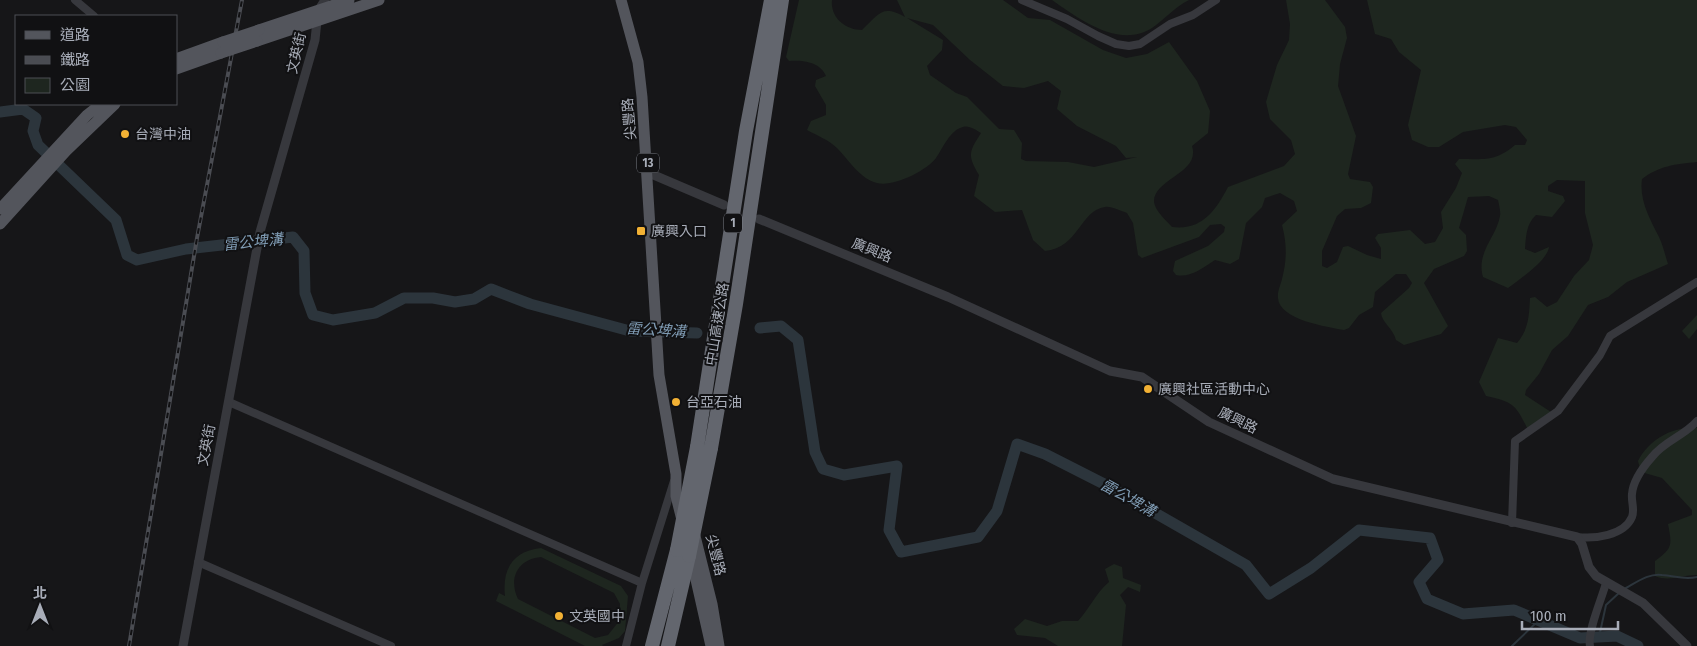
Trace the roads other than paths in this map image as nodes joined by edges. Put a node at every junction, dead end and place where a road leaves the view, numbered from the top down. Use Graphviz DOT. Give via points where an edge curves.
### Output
graph roads {
  1 [pos="75,0"];
  2 [pos="325,0"];
  3 [pos="349,0"];
  4 [pos="379,0"];
  5 [pos="621,0"];
  6 [pos="771,0"];
  7 [pos="782,0"];
  8 [pos="1022,0"];
  9 [pos="1216,0"];
  10 [pos="318,11"];
  11 [pos="93,15"];
  12 [pos="316,23"];
  13 [pos="258,36"];
  14 [pos="222,48"];
  15 [pos="178,59"];
  16 [pos="178,68"];
  17 [pos="107,106"];
  18 [pos="46,165"];
  19 [pos="649,173"];
  20 [pos="724,205"];
  21 [pos="0,209"];
  22 [pos="759,219"];
  23 [pos="0,224"];
  24 [pos="1697,282"];
  25 [pos="229,402"];
  26 [pos="1697,421"];
  27 [pos="704,448"];
  28 [pos="676,474"];
  29 [pos="1512,523"];
  30 [pos="1577,537"];
  31 [pos="683,553"];
  32 [pos="198,562"];
  33 [pos="642,583"];
  34 [pos="1606,583"];
  35 [pos="1590,640"];
  36 [pos="183,646"];
  37 [pos="391,646"];
  38 [pos="626,646"];
  39 [pos="652,646"];
  40 [pos="668,646"];
  41 [pos="711,646"];
  42 [pos="719,646"];
  43 [pos="1687,646"];
  1 -- 11 [label="street"];
  2 -- 10 [label="street"];
  3 -- 10 [label="main road"];
  4 -- 12 [label="main road"];
  5 -- 19 [label="main road, 尖豐路 / 13" via="638,62"];
  6 -- 27 [label="highway, 中山高速公路 / 1" via="746,130"];
  7 -- 27 [label="highway, 中山高速公路 / 1" via="736,304"];
  8 -- 9 [label="street" via="1116,44 1129,46 1140,44"];
  10 -- 12 [label="street, 文英街"];
  10 -- 13 [label="main road"];
  12 -- 13 [label="main road"];
  12 -- 25 [label="street, 文英街" via="315,40 256,249"];
  13 -- 14 [label="main road, bridge"];
  14 -- 15 [label="main road"];
  14 -- 16 [label="main road"];
  17 -- 18 [label="main road"];
  18 -- 21 [label="main road"];
  18 -- 23 [label="main road"];
  19 -- 20 [label="street"];
  19 -- 28 [label="main road, 尖豐路 / 13" via="658,350"];
  22 -- 29 [label="street, 廣興路" via="948,297 1110,371 1142,378 1209,422 1333,479"];
  24 -- 29 [label="street" via="1610,336 1600,355 1558,411 1515,441"];
  25 -- 32 [label="street, 文英街"];
  25 -- 33 [label="street"];
  26 -- 30 [label="street" via="1660,447 1652,457 1635,483 1633,513 1625,526 1610,535"];
  27 -- 31 [label="highway, 中山高速公路 / 1, bridge"];
  28 -- 33 [label="street"];
  28 -- 41 [label="main road, 尖豐路 / 13" via="676,496"];
  28 -- 42 [label="main road, 尖豐路" via="684,489"];
  29 -- 30 [label="street, 廣興路"];
  30 -- 34 [label="street" via="1589,567"];
  31 -- 39 [label="highway, 中山高速公路 / 1"];
  31 -- 40 [label="highway, 中山高速公路 / 1"];
  32 -- 36 [label="street, 文英街"];
  32 -- 37 [label="street"];
  33 -- 38 [label="street"];
  34 -- 35 [label="street"];
  34 -- 43 [label="street" via="1627,592 1643,604"];
}
